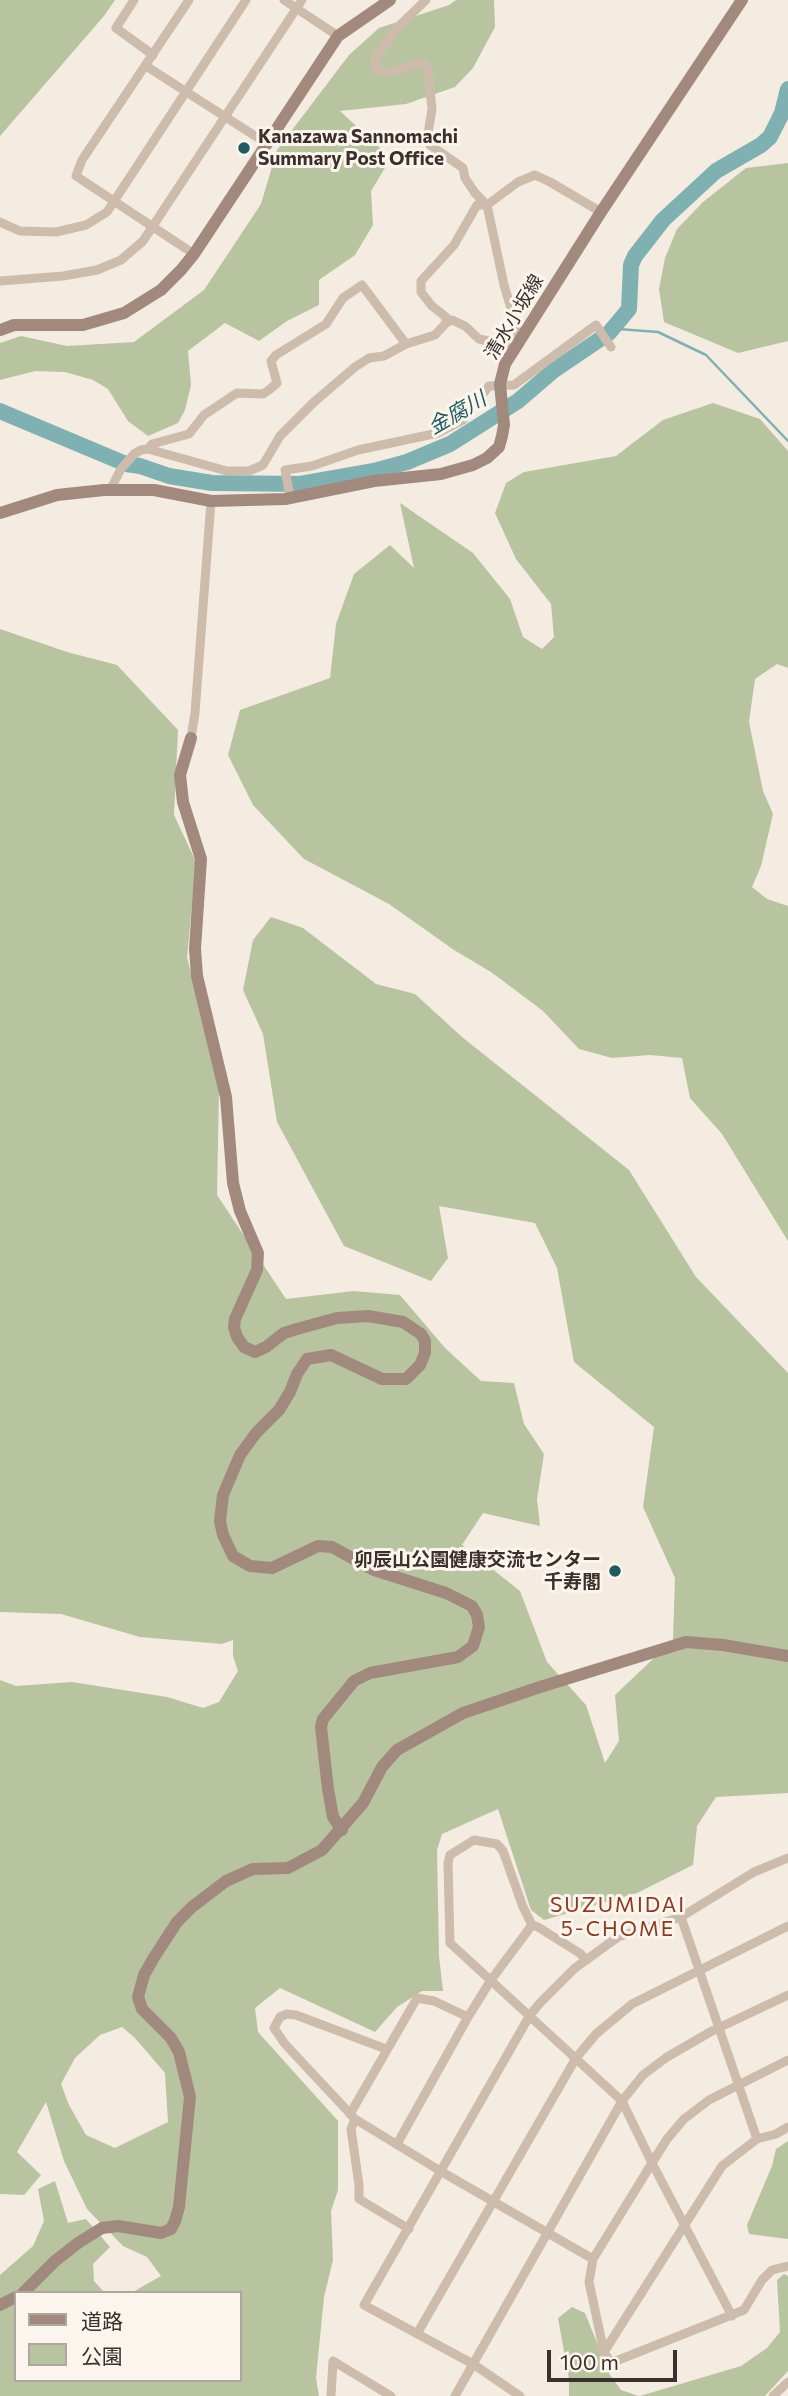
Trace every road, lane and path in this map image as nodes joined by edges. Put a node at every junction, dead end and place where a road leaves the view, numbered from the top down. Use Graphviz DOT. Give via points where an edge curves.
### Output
graph roads {
  1 [pos="134,0"];
  2 [pos="189,0"];
  3 [pos="246,0"];
  4 [pos="284,0"];
  5 [pos="426,0"];
  6 [pos="742,0"];
  7 [pos="382,2"];
  8 [pos="299,4"];
  9 [pos="338,36"];
  10 [pos="153,55"];
  11 [pos="146,66"];
  12 [pos="187,92"];
  13 [pos="226,117"];
  14 [pos="266,143"];
  15 [pos="115,202"];
  16 [pos="487,205"];
  17 [pos="601,212"];
  18 [pos="0,222"];
  19 [pos="153,227"];
  20 [pos="194,254"];
  21 [pos="0,281"];
  22 [pos="446,323"];
  23 [pos="0,330"];
  24 [pos="406,344"];
  25 [pos="611,347"];
  26 [pos="517,348"];
  27 [pos="501,388"];
  28 [pos="144,450"];
  29 [pos="110,490"];
  30 [pos="287,498"];
  31 [pos="211,501"];
  32 [pos="0,513"];
  33 [pos="191,738"];
  34 [pos="788,1657"];
  35 [pos="341,1830"];
  36 [pos="788,1858"];
  37 [pos="681,1917"];
  38 [pos="532,1925"];
  39 [pos="788,1926"];
  40 [pos="585,1960"];
  41 [pos="700,1971"];
  42 [pos="491,1980"];
  43 [pos="788,1995"];
  44 [pos="530,2015"];
  45 [pos="468,2017"];
  46 [pos="720,2027"];
  47 [pos="386,2049"];
  48 [pos="576,2058"];
  49 [pos="788,2060"];
  50 [pos="739,2084"];
  51 [pos="622,2101"];
  52 [pos="353,2116"];
  53 [pos="788,2127"];
  54 [pos="757,2139"];
  55 [pos="397,2144"];
  56 [pos="652,2163"];
  57 [pos="442,2172"];
  58 [pos="493,2202"];
  59 [pos="685,2225"];
  60 [pos="409,2229"];
  61 [pos="546,2233"];
  62 [pos="593,2259"];
  63 [pos="788,2266"];
  64 [pos="25,2291"];
  65 [pos="732,2316"];
  66 [pos="418,2332"];
  67 [pos="604,2352"];
  68 [pos="473,2364"];
  69 [pos="788,2382"];
  70 [pos="331,2396"];
  71 [pos="391,2396"];
  72 [pos="455,2396"];
  73 [pos="520,2396"];
  74 [pos="773,2396"];
  1 -- 10 [label="street" via="116,28"];
  2 -- 10 [label="street"];
  3 -- 12 [label="street"];
  4 -- 8 [label="street"];
  5 -- 16 [label="street" via="391,36 375,66 377,71 390,72 425,65 432,88 427,140 463,168 465,178"];
  6 -- 17 [label="street, 清水小坂線"];
  7 -- 9 [label="street"];
  8 -- 9 [label="street"];
  8 -- 13 [label="street"];
  9 -- 14 [label="street"];
  10 -- 11 [label="street"];
  11 -- 12 [label="street"];
  11 -- 15 [label="street" via="82,160 76,176"];
  12 -- 13 [label="street"];
  12 -- 15 [label="street"];
  13 -- 14 [label="street"];
  13 -- 19 [label="street"];
  14 -- 20 [label="street"];
  15 -- 18 [label="street" via="86,225 56,232 20,231"];
  15 -- 19 [label="street"];
  16 -- 17 [label="street" via="535,175"];
  16 -- 22 [label="street" via="477,205 454,245 421,281 421,292 446,317"];
  16 -- 26 [label="street" via="518,332"];
  17 -- 26 [label="street, 清水小坂線"];
  19 -- 20 [label="street"];
  19 -- 21 [label="street" via="121,260 97,270"];
  20 -- 23 [label="street" via="161,290 124,313 83,325 14,325"];
  22 -- 24 [label="street" via="435,335"];
  22 -- 26 [label="street" via="452,320 479,339"];
  24 -- 28 [label="street" via="355,367 280,436 263,465 228,471"];
  24 -- 28 [label="street" via="362,285 349,292 326,324 276,355 271,361 277,383 269,390 237,393 204,415 189,434"];
  25 -- 27 [label="street" via="596,325 514,385"];
  26 -- 27 [label="street, 清水小坂線" via="505,364"];
  27 -- 30 [label="street" via="489,386 463,420 438,433 285,470"];
  27 -- 30 [label="street, 清水小坂線" via="504,425 499,447 487,458 441,474"];
  28 -- 29 [label="street" via="121,469"];
  29 -- 31 [label="street, 清水小坂線" via="154,490"];
  29 -- 32 [label="street, 清水小坂線" via="57,495"];
  30 -- 31 [label="street, 清水小坂線"];
  31 -- 33 [label="street"];
  33 -- 35 [label="street" via="180,775 183,802 201,859 197,976 226,1097 233,1183 258,1253 257,1270 234,1319 237,1337 255,1352 296,1329 337,1318 368,1316 403,1322 425,1341 420,1365 406,1379 382,1379 331,1355 307,1359 279,1410 240,1455 223,1495 223,1535 233,1556 250,1566 272,1568 318,1546 332,1546 374,1570 446,1593 472,1606 477,1615 473,1646 458,1657 370,1672 354,1681 323,1720 328,1789"];
  34 -- 35 [label="street" via="686,1642 463,1713 397,1750"];
  35 -- 64 [label="street" via="322,1850 288,1868 253,1869 226,1881 177,1922 144,1975 138,1997 142,2009 179,2052 191,2097 179,2207 171,2229 161,2233 102,2228 55,2261"];
  36 -- 37 [label="street" via="754,1872"];
  37 -- 40 [label="street" via="618,1937"];
  37 -- 41 [label="street"];
  38 -- 40 [label="street"];
  38 -- 42 [label="street"];
  38 -- 42 [label="street" via="497,1844 474,1840 450,1855 450,1942"];
  39 -- 41 [label="street"];
  40 -- 44 [label="street"];
  41 -- 46 [label="street"];
  41 -- 48 [label="street" via="632,2004"];
  42 -- 44 [label="street"];
  42 -- 45 [label="street"];
  43 -- 46 [label="street"];
  44 -- 48 [label="street"];
  44 -- 57 [label="street"];
  45 -- 47 [label="street" via="417,1998"];
  45 -- 55 [label="street"];
  46 -- 50 [label="street"];
  46 -- 51 [label="street" via="643,2075"];
  47 -- 52 [label="street"];
  47 -- 52 [label="street" via="296,2015 280,2017 274,2028"];
  48 -- 51 [label="street"];
  48 -- 58 [label="street"];
  49 -- 50 [label="street"];
  50 -- 54 [label="street"];
  50 -- 56 [label="street" via="684,2119"];
  51 -- 56 [label="street"];
  51 -- 61 [label="street"];
  52 -- 55 [label="street"];
  52 -- 60 [label="street" via="359,2199"];
  53 -- 54 [label="street"];
  54 -- 59 [label="street" via="722,2166"];
  55 -- 57 [label="street"];
  56 -- 59 [label="street"];
  56 -- 62 [label="street"];
  57 -- 58 [label="street"];
  57 -- 60 [label="street"];
  58 -- 61 [label="street"];
  58 -- 66 [label="street"];
  59 -- 65 [label="street"];
  59 -- 67 [label="street"];
  60 -- 66 [label="street" via="364,2305"];
  61 -- 62 [label="street"];
  61 -- 68 [label="street"];
  62 -- 67 [label="street" via="589,2282"];
  63 -- 65 [label="street" via="772,2270 744,2311"];
  65 -- 67 [label="street" via="611,2363"];
  66 -- 68 [label="street"];
  68 -- 72 [label="street"];
  68 -- 73 [label="street"];
  69 -- 74 [label="street"];
  70 -- 71 [label="street" via="333,2361"];
}
